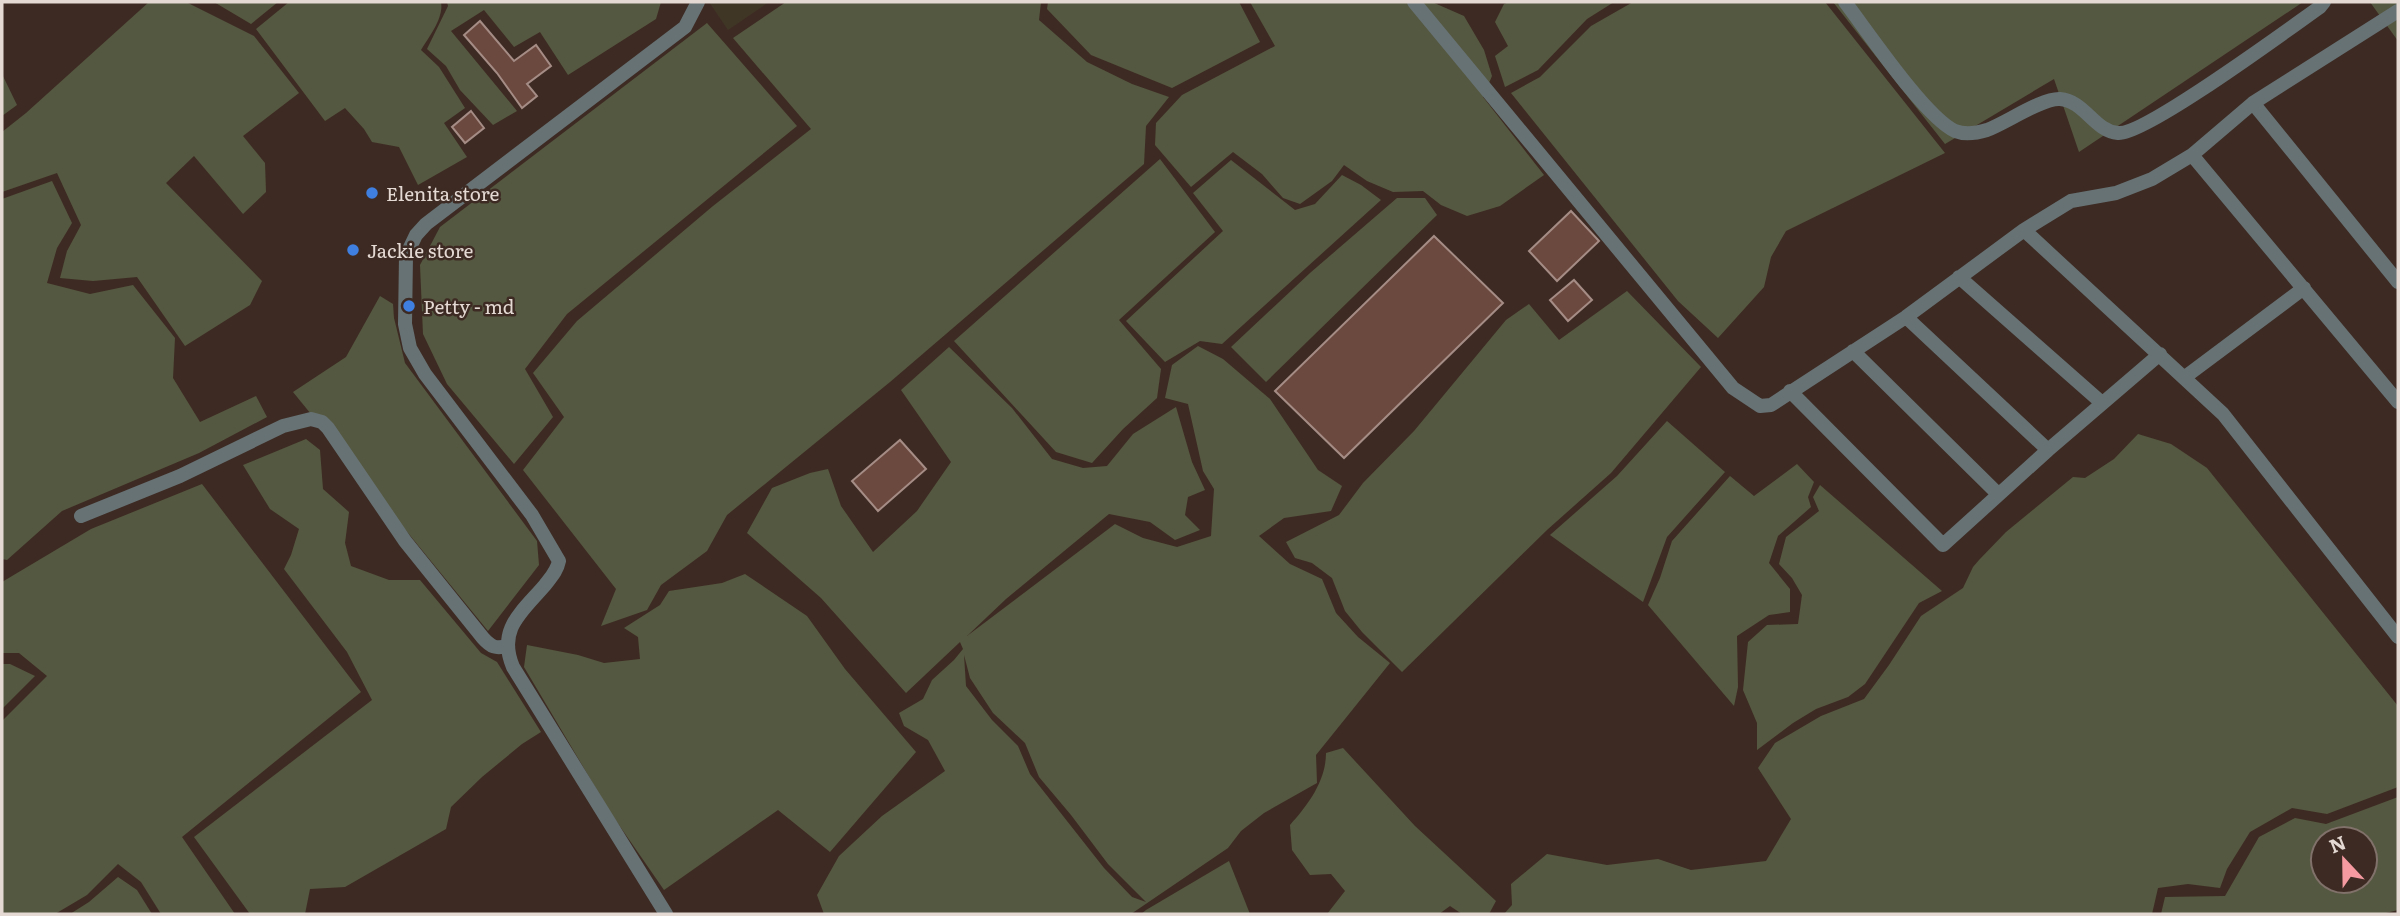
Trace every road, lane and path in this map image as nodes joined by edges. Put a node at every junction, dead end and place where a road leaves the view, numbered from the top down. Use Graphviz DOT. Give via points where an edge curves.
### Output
graph roads {
  1 [pos="698,2"];
  2 [pos="1414,2"];
  3 [pos="1845,2"];
  4 [pos="2324,2"];
  5 [pos="2397,15"];
  6 [pos="2253,103"];
  7 [pos="2192,155"];
  8 [pos="2024,230"];
  9 [pos="1959,277"];
  10 [pos="2398,282"];
  11 [pos="2304,288"];
  12 [pos="1906,317"];
  13 [pos="1853,351"];
  14 [pos="2160,354"];
  15 [pos="2185,377"];
  16 [pos="1790,391"];
  17 [pos="2398,402"];
  18 [pos="2102,403"];
  19 [pos="2048,450"];
  20 [pos="1998,494"];
  21 [pos="81,516"];
  22 [pos="2398,637"];
  23 [pos="507,646"];
  24 [pos="666,914"];
  1 -- 23 [label="street" via="685,27 426,224 406,256 405,324 410,348 532,515 559,561 513,623"];
  2 -- 16 [label="street" via="1733,388 1760,406 1771,405"];
  3 -- 4 [label="street" via="1926,107 1957,132 1975,134 2059,99 2087,112 2106,132 2122,134 2142,127"];
  5 -- 6 [label="street"];
  6 -- 7 [label="street"];
  6 -- 10 [label="street"];
  7 -- 8 [label="street" via="2116,193 2071,201"];
  7 -- 11 [label="street"];
  8 -- 9 [label="street"];
  8 -- 14 [label="street"];
  9 -- 12 [label="street"];
  9 -- 18 [label="street"];
  11 -- 15 [label="street"];
  11 -- 17 [label="street"];
  12 -- 13 [label="street"];
  12 -- 19 [label="street"];
  13 -- 16 [label="street"];
  13 -- 20 [label="street"];
  14 -- 15 [label="street"];
  14 -- 18 [label="street"];
  15 -- 22 [label="street" via="2222,414"];
  16 -- 20 [label="street" via="1943,545"];
  18 -- 19 [label="street"];
  19 -- 20 [label="street"];
  21 -- 23 [label="street" via="180,476 283,426 316,420 328,428 405,541 483,638 493,646"];
  23 -- 24 [label="street" via="513,667"];
}
